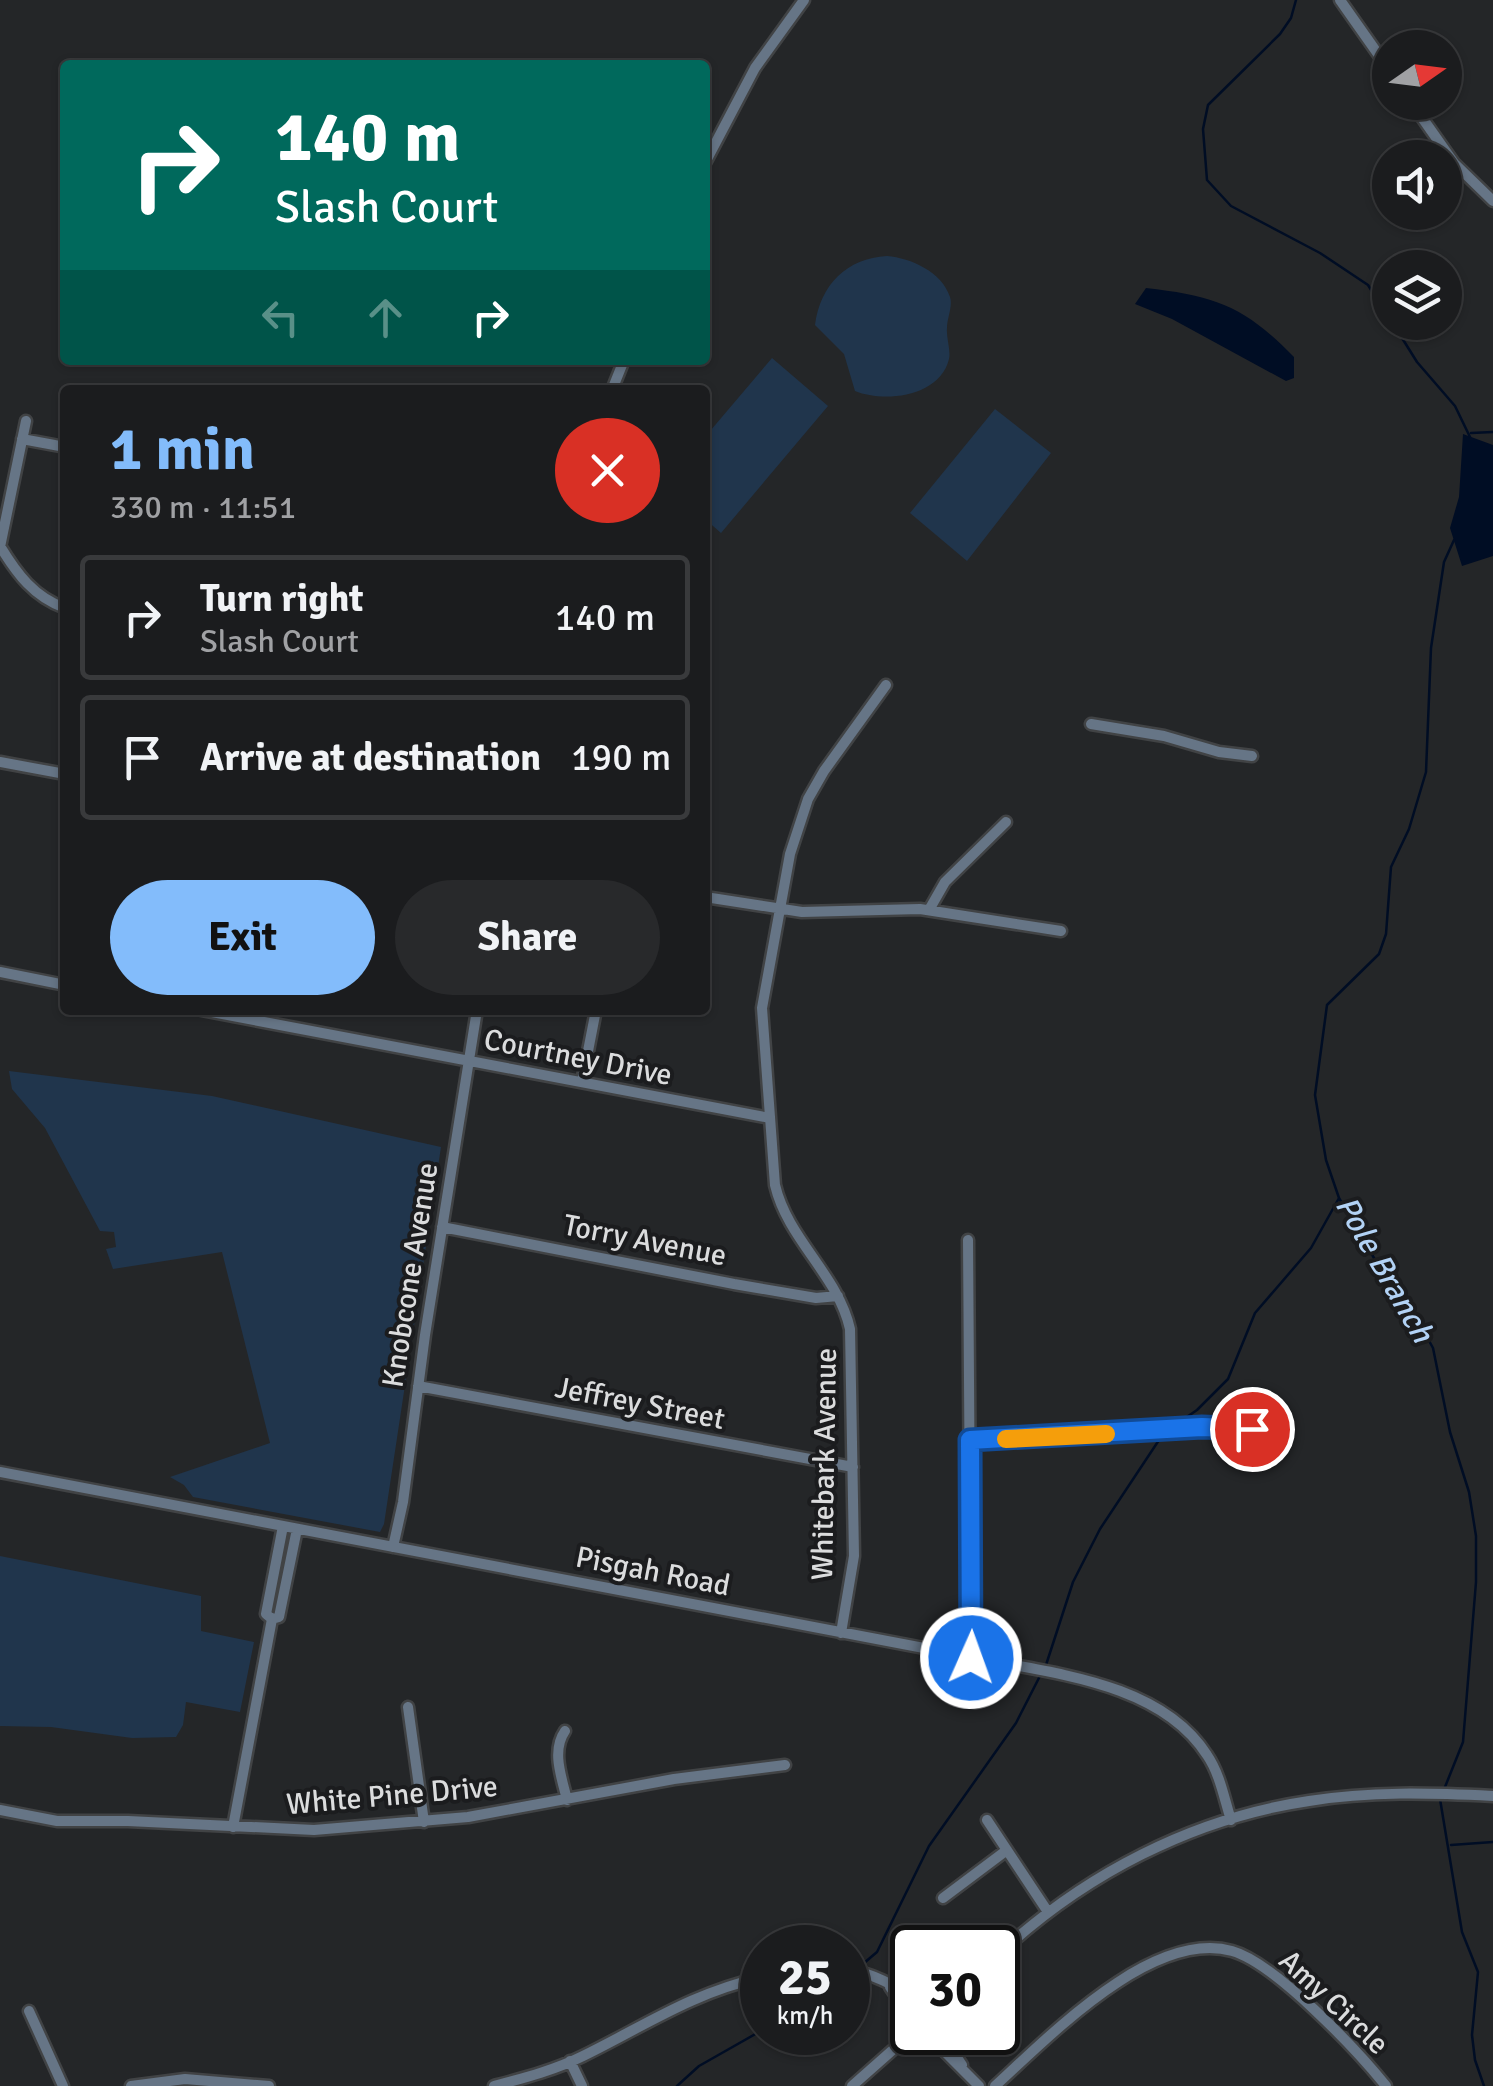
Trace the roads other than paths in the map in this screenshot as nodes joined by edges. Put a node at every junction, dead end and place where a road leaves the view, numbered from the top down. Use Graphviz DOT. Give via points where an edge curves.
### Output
graph roads {
  1 [pos="804,0"];
  2 [pos="1340,0"];
  3 [pos="1372,45"];
  4 [pos="1424,120"];
  5 [pos="710,154"];
  6 [pos="1493,201"];
  7 [pos="26,421"];
  8 [pos="22,438"];
  9 [pos="60,446"];
  10 [pos="0,547"];
  11 [pos="60,606"];
  12 [pos="886,686"];
  13 [pos="1090,724"];
  14 [pos="1252,756"];
  15 [pos="0,762"];
  16 [pos="60,773"];
  17 [pos="1006,822"];
  18 [pos="710,898"];
  19 [pos="780,910"];
  20 [pos="930,910"];
  21 [pos="1060,931"];
  22 [pos="0,972"];
  23 [pos="60,984"];
  24 [pos="227,1015"];
  25 [pos="477,1015"];
  26 [pos="595,1015"];
  27 [pos="468,1062"];
  28 [pos="582,1082"];
  29 [pos="770,1118"];
  30 [pos="442,1227"];
  31 [pos="968,1240"];
  32 [pos="838,1296"];
  33 [pos="418,1386"];
  34 [pos="1271,1435"];
  35 [pos="970,1440"];
  36 [pos="853,1467"];
  37 [pos="0,1472"];
  38 [pos="283,1526"];
  39 [pos="297,1529"];
  40 [pos="393,1547"];
  41 [pos="272,1620"];
  42 [pos="841,1633"];
  43 [pos="971,1658"];
  44 [pos="408,1707"];
  45 [pos="565,1731"];
  46 [pos="785,1765"];
  47 [pos="1493,1796"];
  48 [pos="567,1800"];
  49 [pos="0,1810"];
  50 [pos="987,1820"];
  51 [pos="1231,1820"];
  52 [pos="424,1822"];
  53 [pos="234,1828"];
  54 [pos="1007,1850"];
  55 [pos="942,1898"];
  56 [pos="1048,1912"];
  57 [pos="1020,1937"];
  58 [pos="870,1975"];
  59 [pos="740,1984"];
  60 [pos="890,1987"];
  61 [pos="29,2012"];
  62 [pos="890,2052"];
  63 [pos="948,2055"];
  64 [pos="955,2055"];
  65 [pos="570,2061"];
  66 [pos="964,2070"];
  67 [pos="63,2086"];
  68 [pos="130,2086"];
  69 [pos="269,2086"];
  70 [pos="494,2086"];
  71 [pos="582,2086"];
  72 [pos="852,2086"];
  73 [pos="979,2086"];
  74 [pos="995,2086"];
  75 [pos="1386,2086"];
  1 -- 5 [label="street" via="755,68"];
  2 -- 3 [label="street"];
  4 -- 6 [label="street"];
  7 -- 8 [label="street"];
  8 -- 9 [label="street"];
  8 -- 10 [label="street"];
  10 -- 11 [label="street" via="26,583"];
  12 -- 19 [label="street, Whitebark Avenue" via="808,799"];
  13 -- 14 [label="street"];
  15 -- 16 [label="street"];
  17 -- 20 [label="street" via="944,882"];
  18 -- 19 [label="street"];
  19 -- 20 [label="street"];
  19 -- 29 [label="street, Whitebark Avenue" via="762,1008"];
  20 -- 21 [label="street"];
  22 -- 23 [label="street"];
  24 -- 27 [label="street, Courtney Drive"];
  25 -- 27 [label="street, Knobcone Avenue"];
  26 -- 28 [label="street"];
  27 -- 28 [label="street, Courtney Drive"];
  27 -- 30 [label="street, Knobcone Avenue"];
  28 -- 29 [label="street, Courtney Drive"];
  29 -- 32 [label="street, Whitebark Avenue" via="780,1202"];
  30 -- 32 [label="street, Torry Avenue" via="767,1290"];
  30 -- 33 [label="street, Knobcone Avenue"];
  31 -- 35 [label="street"];
  32 -- 36 [label="street, Whitebark Avenue" via="850,1329"];
  33 -- 36 [label="street, Jeffrey Street"];
  33 -- 40 [label="street, Knobcone Avenue"];
  34 -- 35 [label="street" via="1202,1427"];
  35 -- 43 [label="street"];
  36 -- 42 [label="street, Whitebark Avenue" via="854,1556"];
  37 -- 38 [label="street, Pisgah Road"];
  38 -- 39 [label="street, Pisgah Road"];
  38 -- 41 [label="street" via="266,1614"];
  39 -- 40 [label="street, Pisgah Road"];
  39 -- 41 [label="street" via="279,1618"];
  40 -- 42 [label="street, Pisgah Road"];
  41 -- 53 [label="street"];
  42 -- 43 [label="street, Pisgah Road"];
  43 -- 51 [label="street, Pisgah Road" via="1104,1687 1162,1712 1210,1758"];
  44 -- 52 [label="street"];
  45 -- 48 [label="street" via="557,1752"];
  46 -- 48 [label="street, White Pine Drive"];
  47 -- 51 [label="street" via="1364,1795"];
  48 -- 52 [label="street, White Pine Drive"];
  49 -- 53 [label="street, White Pine Drive" via="58,1822"];
  50 -- 54 [label="street"];
  51 -- 56 [label="street" via="1152,1848"];
  52 -- 53 [label="street, White Pine Drive"];
  54 -- 55 [label="street"];
  54 -- 56 [label="street"];
  56 -- 57 [label="street"];
  58 -- 60 [label="street"];
  59 -- 65 [label="street" via="678,2004"];
  61 -- 67 [label="street"];
  62 -- 72 [label="street"];
  63 -- 66 [label="street"];
  64 -- 66 [label="street"];
  65 -- 70 [label="street"];
  65 -- 71 [label="street"];
  66 -- 73 [label="street"];
  68 -- 69 [label="street" via="185,2080"];
  74 -- 75 [label="street, Amy Circle" via="1089,2003 1174,1954 1208,1948 1242,1954 1283,1984"];
}
